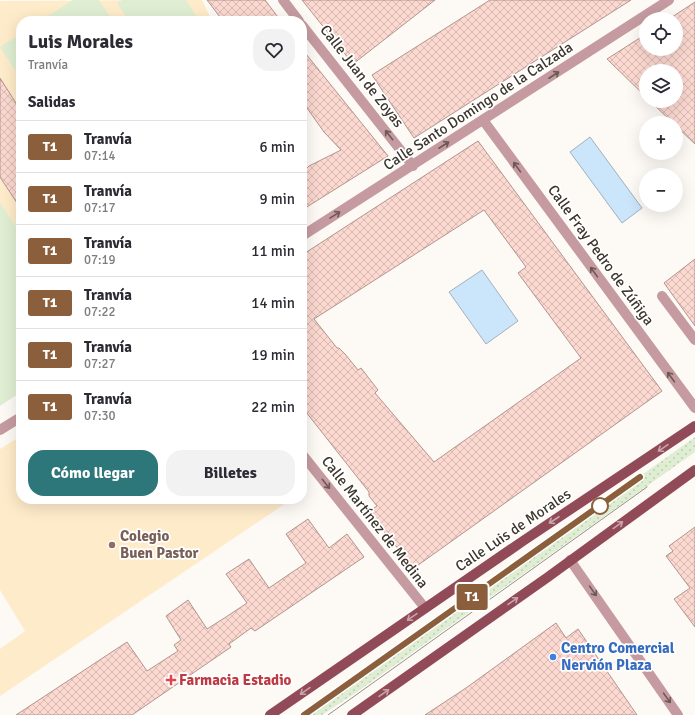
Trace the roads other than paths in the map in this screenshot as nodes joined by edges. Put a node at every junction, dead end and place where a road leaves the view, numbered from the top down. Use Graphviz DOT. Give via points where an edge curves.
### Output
graph roads {
  1 [pos="283,0"];
  2 [pos="669,0"];
  3 [pos="295,16"];
  4 [pos="307,31"];
  5 [pos="483,120"];
  6 [pos="413,166"];
  7 [pos="307,233"];
  8 [pos="662,296"];
  9 [pos="695,340"];
  10 [pos="695,408"];
  11 [pos="16,420"];
  12 [pos="695,426"];
  13 [pos="0,430"];
  14 [pos="307,460"];
  15 [pos="695,470"];
  16 [pos="570,560"];
  17 [pos="425,608"];
  18 [pos="270,715"];
  19 [pos="352,715"];
  20 [pos="678,715"];
  1 -- 3 [label="street, Calle Juan de Zoyas"];
  5 -- 2 [label="street, Calle Santo Domingo de la Calzada, one-way"];
  6 -- 4 [label="street, Calle Juan de Zoyas, one-way"];
  6 -- 5 [label="street, Calle Santo Domingo de la Calzada, one-way"];
  10 -- 5 [label="street, Calle Fray Pedro de Zúñiga, one-way"];
  7 -- 6 [label="street, Calle Santo Domingo de la Calzada, one-way"];
  8 -- 9 [label="street"];
  11 -- 13 [label="street"];
  12 -- 17 [label="main road, Calle Luis de Morales, one-way"];
  14 -- 17 [label="street, Calle Martínez de Medina, one-way"];
  16 -- 15 [label="main road, one-way"];
  19 -- 16 [label="main road, one-way"];
  16 -- 20 [label="street, one-way"];
  17 -- 18 [label="main road, Calle Luis de Morales, one-way"];
}
